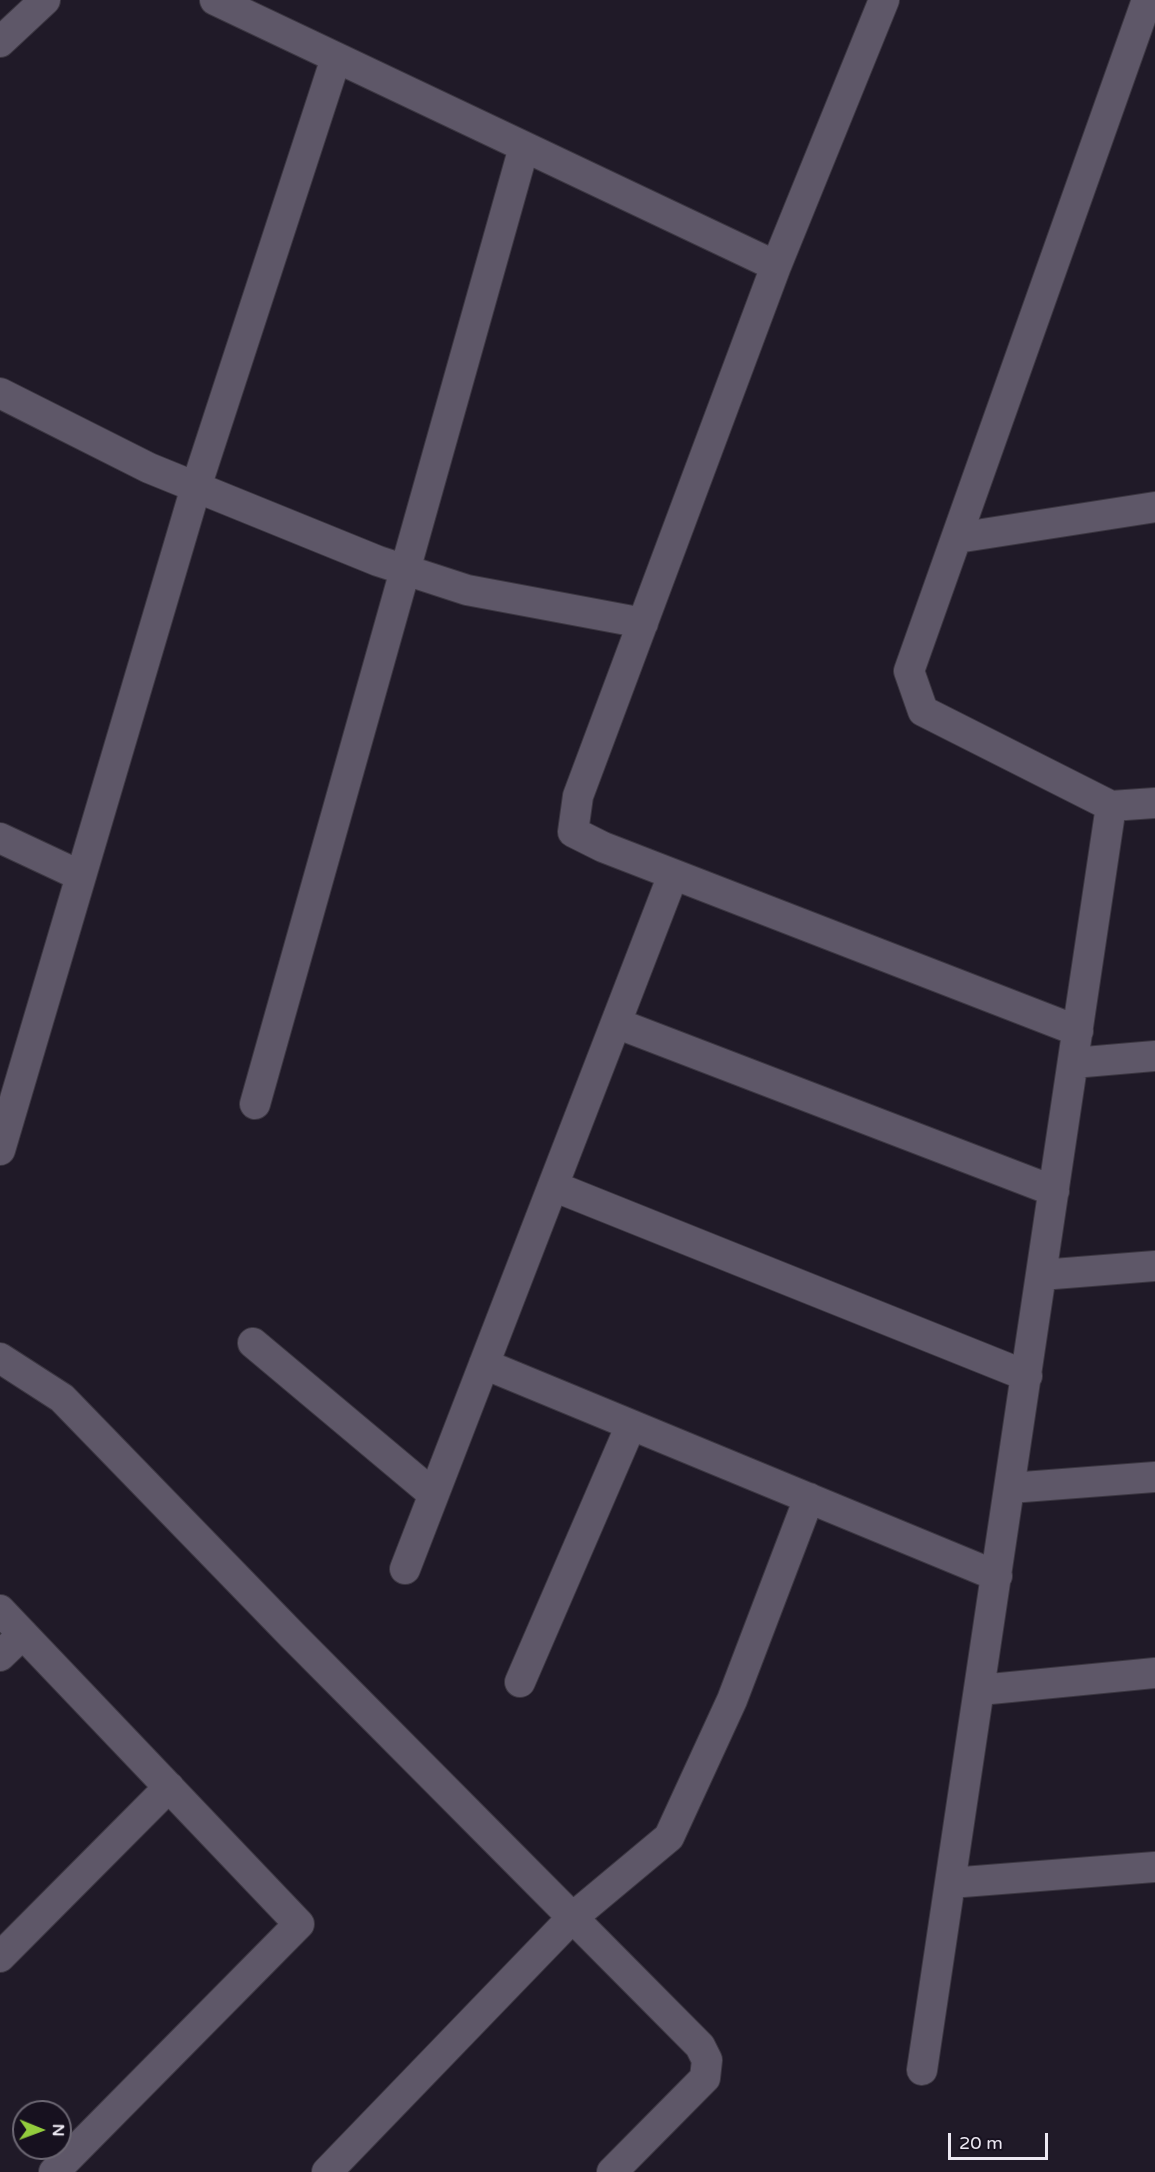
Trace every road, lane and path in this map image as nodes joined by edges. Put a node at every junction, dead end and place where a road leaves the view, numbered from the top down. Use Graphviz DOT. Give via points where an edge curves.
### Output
graph roads {
  1 [pos="45,0"];
  2 [pos="215,0"];
  3 [pos="884,0"];
  4 [pos="1147,0"];
  5 [pos="0,42"];
  6 [pos="336,58"];
  7 [pos="524,147"];
  8 [pos="776,267"];
  9 [pos="0,393"];
  10 [pos="196,487"];
  11 [pos="1155,507"];
  12 [pos="957,538"];
  13 [pos="406,569"];
  14 [pos="643,623"];
  15 [pos="1155,803"];
  16 [pos="1111,806"];
  17 [pos="0,838"];
  18 [pos="673,875"];
  19 [pos="81,876"];
  20 [pos="616,1023"];
  21 [pos="1078,1031"];
  22 [pos="1155,1056"];
  23 [pos="1073,1063"];
  24 [pos="255,1104"];
  25 [pos="4,1120"];
  26 [pos="0,1150"];
  27 [pos="553,1186"];
  28 [pos="1054,1191"];
  29 [pos="1155,1266"];
  30 [pos="1041,1275"];
  31 [pos="252,1343"];
  32 [pos="0,1358"];
  33 [pos="484,1364"];
  34 [pos="1027,1376"];
  35 [pos="631,1425"];
  36 [pos="1155,1477"];
  37 [pos="1010,1488"];
  38 [pos="433,1494"];
  39 [pos="808,1498"];
  40 [pos="405,1569"];
  41 [pos="997,1576"];
  42 [pos="0,1610"];
  43 [pos="23,1634"];
  44 [pos="0,1656"];
  45 [pos="1155,1673"];
  46 [pos="520,1682"];
  47 [pos="980,1690"];
  48 [pos="169,1787"];
  49 [pos="1155,1867"];
  50 [pos="950,1883"];
  51 [pos="572,1918"];
  52 [pos="0,1958"];
  53 [pos="922,2070"];
  54 [pos="54,2172"];
  55 [pos="327,2172"];
  56 [pos="612,2172"];
  1 -- 5 [label="street"];
  2 -- 6 [label="street"];
  3 -- 8 [label="street"];
  4 -- 12 [label="street"];
  6 -- 7 [label="street"];
  6 -- 10 [label="street"];
  7 -- 8 [label="street"];
  7 -- 13 [label="street"];
  8 -- 14 [label="street"];
  9 -- 10 [label="street" via="149,468"];
  10 -- 13 [label="street"];
  10 -- 19 [label="street"];
  11 -- 12 [label="street"];
  12 -- 16 [label="street" via="909,671 923,711"];
  13 -- 14 [label="street" via="467,590"];
  13 -- 24 [label="street"];
  14 -- 18 [label="street" via="578,796 573,832"];
  15 -- 16 [label="street"];
  16 -- 21 [label="street"];
  17 -- 19 [label="street"];
  18 -- 20 [label="street"];
  18 -- 21 [label="street"];
  19 -- 25 [label="street"];
  20 -- 27 [label="street"];
  20 -- 28 [label="street"];
  21 -- 23 [label="street"];
  22 -- 23 [label="street"];
  23 -- 28 [label="street"];
  25 -- 26 [label="street"];
  27 -- 33 [label="street"];
  27 -- 34 [label="street"];
  28 -- 30 [label="street"];
  29 -- 30 [label="street"];
  30 -- 34 [label="street"];
  31 -- 38 [label="street"];
  32 -- 51 [label="street" via="62,1398"];
  33 -- 35 [label="street"];
  33 -- 38 [label="street"];
  34 -- 37 [label="street"];
  35 -- 39 [label="street"];
  35 -- 46 [label="street"];
  36 -- 37 [label="street"];
  37 -- 41 [label="street"];
  38 -- 40 [label="street"];
  39 -- 41 [label="street"];
  39 -- 51 [label="street" via="732,1700 669,1837"];
  41 -- 47 [label="street"];
  42 -- 43 [label="street"];
  43 -- 44 [label="street"];
  43 -- 48 [label="street"];
  45 -- 47 [label="street"];
  47 -- 50 [label="street"];
  48 -- 52 [label="street"];
  48 -- 54 [label="street" via="299,1924"];
  49 -- 50 [label="street"];
  50 -- 53 [label="street"];
  51 -- 55 [label="street"];
  51 -- 56 [label="street" via="700,2046 707,2060 705,2078"];
}
